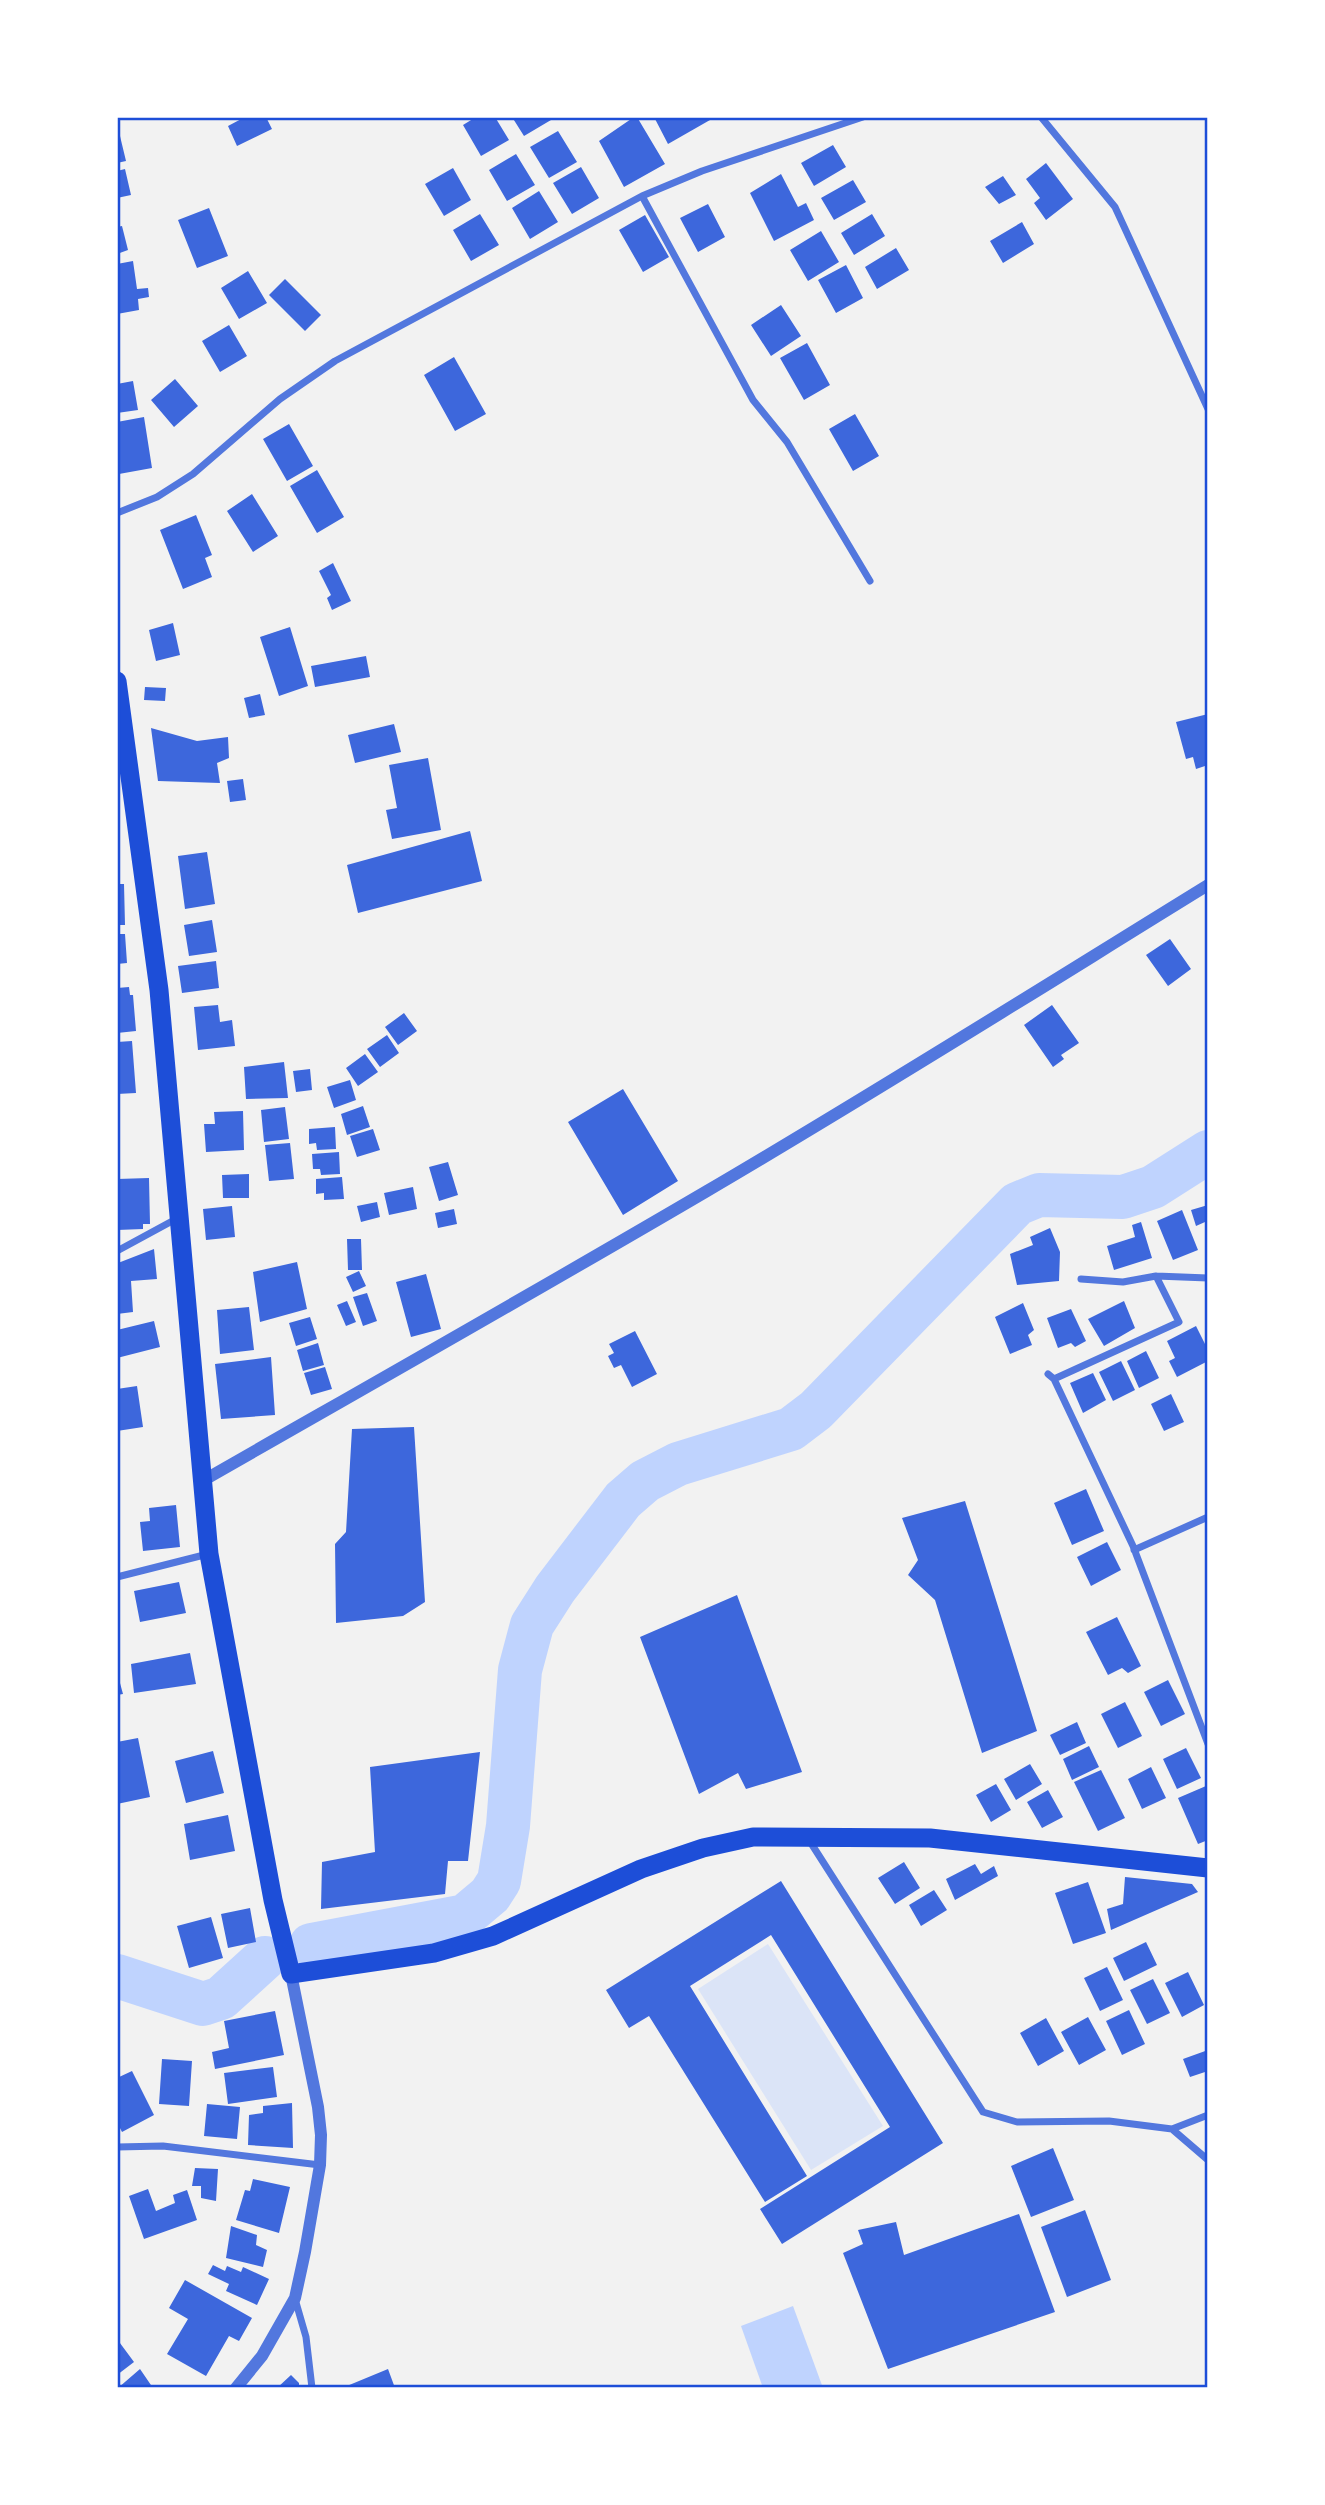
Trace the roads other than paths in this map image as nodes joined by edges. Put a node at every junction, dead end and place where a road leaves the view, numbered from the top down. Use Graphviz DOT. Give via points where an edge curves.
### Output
graph roads {
  1 [pos="863,117"];
  2 [pos="1041,117"];
  3 [pos="642,196"];
  4 [pos="1208,409"];
  5 [pos="117,513"];
  6 [pos="870,582"];
  7 [pos="117,681"];
  8 [pos="1208,886"];
  9 [pos="180,1216"];
  10 [pos="117,1251"];
  11 [pos="1156,1276"];
  12 [pos="1208,1278"];
  13 [pos="1081,1279"];
  14 [pos="204,1480"];
  15 [pos="1208,1517"];
  16 [pos="1134,1550"];
  17 [pos="209,1553"];
  18 [pos="117,1577"];
  19 [pos="1208,1744"];
  20 [pos="807,1836"];
  21 [pos="1208,1868"];
  22 [pos="291,1974"];
  23 [pos="1208,2115"];
  24 [pos="1172,2129"];
  25 [pos="117,2147"];
  26 [pos="1208,2160"];
  27 [pos="320,2165"];
  28 [pos="295,2298"];
  29 [pos="236,2388"];
  30 [pos="312,2388"];
  1 -- 3 [label="street"];
  2 -- 4 [label="street" via="1115,207"];
  3 -- 5 [label="street" via="335,361 280,399 193,474 157,497"];
  3 -- 6 [label="street" via="753,400 787,442"];
  7 -- 9 [label="highway" via="159,990"];
  8 -- 14 [label="street" via="710,1189"];
  9 -- 10 [label="street"];
  9 -- 14 [label="highway"];
  11 -- 12 [label="street"];
  11 -- 13 [label="street" via="1123,1282"];
  11 -- 16 [label="street" via="1179,1322 1051,1377"];
  14 -- 17 [label="highway"];
  15 -- 16 [label="street"];
  16 -- 19 [label="street"];
  17 -- 18 [label="street"];
  17 -- 22 [label="highway" via="273,1900"];
  20 -- 21 [label="highway" via="930,1838"];
  20 -- 22 [label="highway" via="753,1838 703,1848 641,1869 493,1936 434,1953"];
  20 -- 24 [label="street" via="983,2112 1017,2122 1109,2121"];
  22 -- 27 [label="street" via="318,2107"];
  23 -- 24 [label="street"];
  24 -- 26 [label="street"];
  25 -- 27 [label="street" via="163,2146"];
  27 -- 28 [label="street"];
  28 -- 29 [label="street" via="262,2356"];
  28 -- 30 [label="street" via="306,2337"];
}
